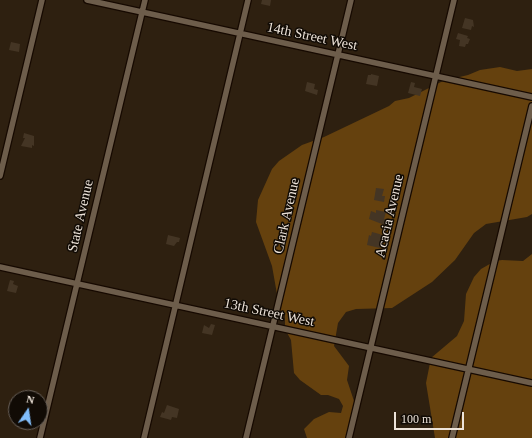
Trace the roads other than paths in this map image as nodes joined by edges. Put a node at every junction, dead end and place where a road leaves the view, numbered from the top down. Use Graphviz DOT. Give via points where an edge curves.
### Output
graph roads {
  1 [pos="42,0"];
  2 [pos="87,0"];
  3 [pos="145,0"];
  4 [pos="248,0"];
  5 [pos="351,0"];
  6 [pos="454,0"];
  7 [pos="142,12"];
  8 [pos="240,33"];
  9 [pos="338,55"];
  10 [pos="436,76"];
  11 [pos="532,97"];
  12 [pos="532,106"];
  13 [pos="0,176"];
  14 [pos="0,267"];
  15 [pos="77,284"];
  16 [pos="175,305"];
  17 [pos="273,326"];
  18 [pos="371,348"];
  19 [pos="469,369"];
  20 [pos="532,383"];
  21 [pos="40,438"];
  22 [pos="144,438"];
  23 [pos="246,438"];
  24 [pos="349,438"];
  25 [pos="452,438"];
  1 -- 13 [label="street"];
  2 -- 7 [label="street, 14th Street West"];
  3 -- 7 [label="street, State Avenue"];
  4 -- 8 [label="street"];
  5 -- 9 [label="street, Clark Avenue"];
  6 -- 10 [label="street, Acacia Avenue"];
  7 -- 8 [label="street, 14th Street West"];
  7 -- 15 [label="street, State Avenue"];
  8 -- 9 [label="street, 14th Street West"];
  8 -- 16 [label="street"];
  9 -- 10 [label="street, 14th Street West"];
  9 -- 17 [label="street, Clark Avenue"];
  10 -- 11 [label="street, 14th Street West"];
  10 -- 18 [label="street, Acacia Avenue"];
  12 -- 19 [label="street"];
  14 -- 15 [label="street, 13th Street West"];
  15 -- 16 [label="street, 13th Street West"];
  15 -- 21 [label="street, State Avenue"];
  16 -- 17 [label="street, 13th Street West"];
  16 -- 22 [label="street"];
  17 -- 18 [label="street, 13th Street West"];
  17 -- 23 [label="street, Clark Avenue"];
  18 -- 19 [label="street, 13th Street West"];
  18 -- 24 [label="street, Acacia Avenue"];
  19 -- 20 [label="street, 13th Street West"];
  19 -- 25 [label="street"];
}
